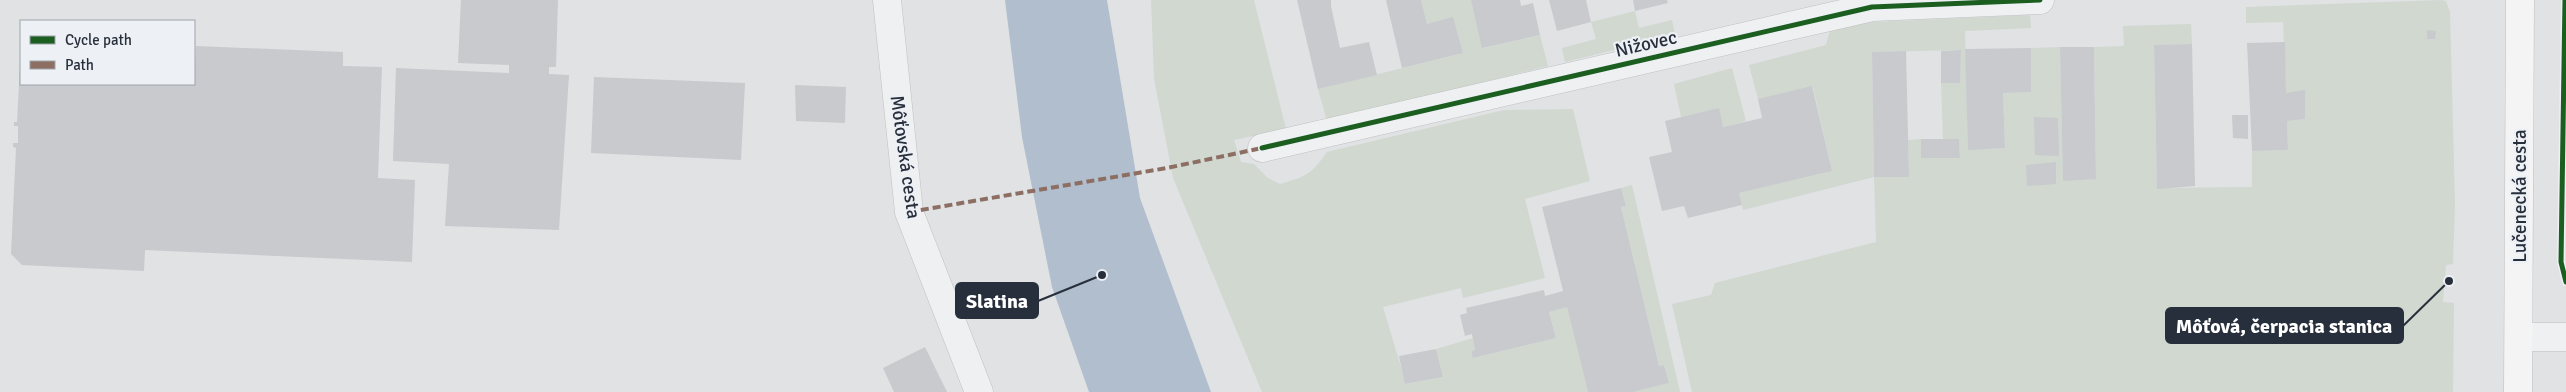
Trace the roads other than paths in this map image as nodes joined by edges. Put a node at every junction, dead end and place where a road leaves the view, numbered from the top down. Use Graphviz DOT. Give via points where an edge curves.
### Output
graph roads {
  1 [pos="887,0"];
  2 [pos="2040,0"];
  3 [pos="2520,0"];
  4 [pos="1262,148"];
  5 [pos="2519,337"];
  6 [pos="2566,338"];
  7 [pos="978,392"];
  8 [pos="2518,392"];
  1 -- 7 [label="street, Môťovská cesta" via="909,212"];
  2 -- 4 [label="street, Nižovec" via="1872,7"];
  3 -- 5 [label="main road, Lučenecká cesta"];
  5 -- 6 [label="street"];
  5 -- 8 [label="main road, Lučenecká cesta"];
}
